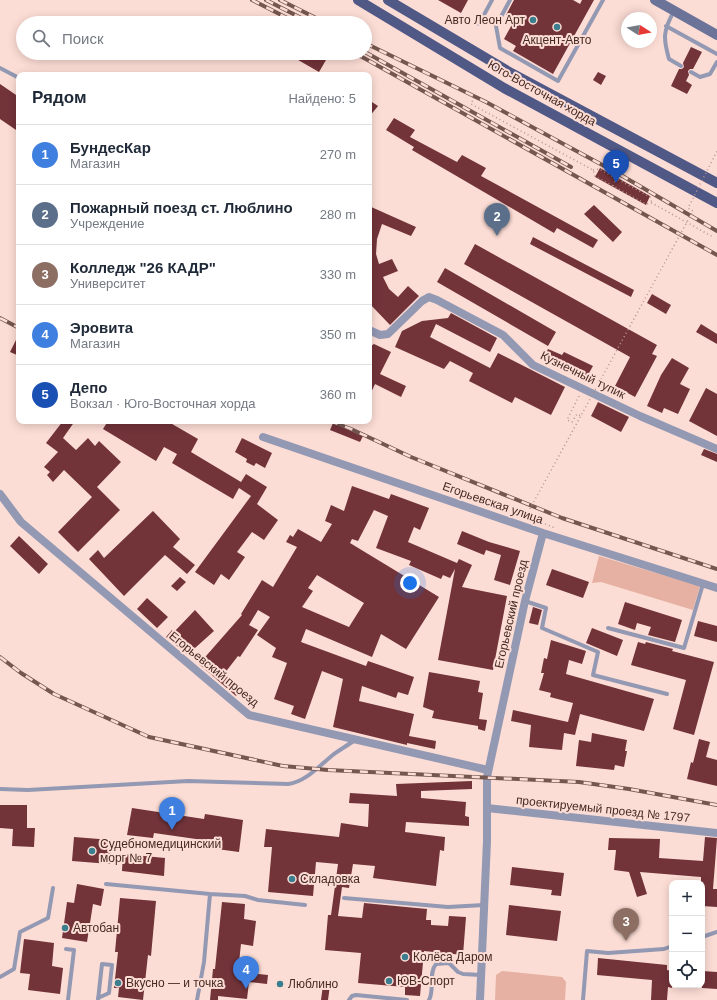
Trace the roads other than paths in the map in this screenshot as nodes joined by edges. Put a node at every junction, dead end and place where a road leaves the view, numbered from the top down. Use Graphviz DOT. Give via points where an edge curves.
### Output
graph roads {
  1 [pos="358,0"];
  2 [pos="388,0"];
  3 [pos="492,0"];
  4 [pos="510,0"];
  5 [pos="603,0"];
  6 [pos="655,0"];
  7 [pos="674,11"];
  8 [pos="479,24"];
  9 [pos="666,26"];
  10 [pos="717,35"];
  11 [pos="717,54"];
  12 [pos="717,62"];
  13 [pos="681,66"];
  14 [pos="0,68"];
  15 [pos="691,72"];
  16 [pos="16,76"];
  17 [pos="717,183"];
  18 [pos="717,203"];
  19 [pos="372,331"];
  20 [pos="263,437"];
  21 [pos="717,449"];
  22 [pos="0,494"];
  23 [pos="543,533"];
  24 [pos="703,584"];
  25 [pos="717,588"];
  26 [pos="526,601"];
  27 [pos="608,628"];
  28 [pos="667,694"];
  29 [pos="355,740"];
  30 [pos="488,770"];
  31 [pos="0,789"];
  32 [pos="487,808"];
  33 [pos="717,833"];
  34 [pos="106,884"];
  35 [pos="53,888"];
  36 [pos="210,894"];
  37 [pos="344,898"];
  38 [pos="305,905"];
  39 [pos="484,905"];
  40 [pos="717,932"];
  41 [pos="705,936"];
  42 [pos="669,947"];
  43 [pos="66,949"];
  44 [pos="481,975"];
  45 [pos="0,977"];
  46 [pos="98,999"];
  47 [pos="68,1000"];
  48 [pos="197,1000"];
  49 [pos="349,1000"];
  50 [pos="407,1000"];
  51 [pos="429,1000"];
  52 [pos="480,1000"];
  53 [pos="583,1000"];
  1 -- 18 [label="main road, Юго-Восточная хорда" via="504,88"];
  2 -- 17 [label="main road, Юго-Восточная хорда" via="511,73"];
  3 -- 8 [label="lane"];
  4 -- 5 [label="lane" via="496,26 500,48 558,81"];
  6 -- 7 [label="main road"];
  7 -- 9 [label="lane"];
  7 -- 10 [label="main road"];
  9 -- 11 [label="lane"];
  9 -- 13 [label="lane" via="664,43 669,59"];
  12 -- 15 [label="lane" via="710,74 700,77"];
  14 -- 16 [label="lane"];
  19 -- 21 [label="street, Кузнечный тупик" via="380,335 388,334 429,297 503,335 533,365"];
  20 -- 23 [label="street, Егорьевская улица"];
  22 -- 29 [label="street, Егорьевский проезд" via="21,522 249,716"];
  23 -- 24 [label="street, Егорьевская улица"];
  23 -- 26 [label="street, Егорьевский проезд"];
  24 -- 25 [label="street, Егорьевская улица"];
  24 -- 27 [label="lane" via="684,648"];
  26 -- 28 [label="lane" via="546,608 542,628 598,652 593,675"];
  26 -- 30 [label="street, Егорьевский проезд"];
  29 -- 30 [label="street, Егорьевский проезд"];
  29 -- 31 [label="lane" via="303,780 288,784 188,781 28,790"];
  30 -- 32 [label="street, Егорьевский проезд"];
  32 -- 33 [label="street, проектируемый проезд № 1797"];
  32 -- 39 [label="street, Егорьевский проезд"];
  34 -- 36 [label="lane"];
  35 -- 45 [label="lane" via="48,918 20,932 14,968"];
  36 -- 38 [label="lane" via="245,896 258,900"];
  36 -- 48 [label="lane" via="204,962"];
  37 -- 39 [label="lane" via="448,907"];
  39 -- 44 [label="street, Егорьевский проезд"];
  40 -- 41 [label="lane"];
  42 -- 53 [label="lane" via="608,953 587,951"];
  43 -- 47 [label="lane" via="74,950"];
  44 -- 51 [label="lane" via="463,974 449,963 436,964 433,967"];
  44 -- 52 [label="street, Егорьевский проезд"];
  46 -- 46 [label="lane" via="102,964 112,965 109,993"];
  49 -- 50 [label="lane" via="356,995"];
}
